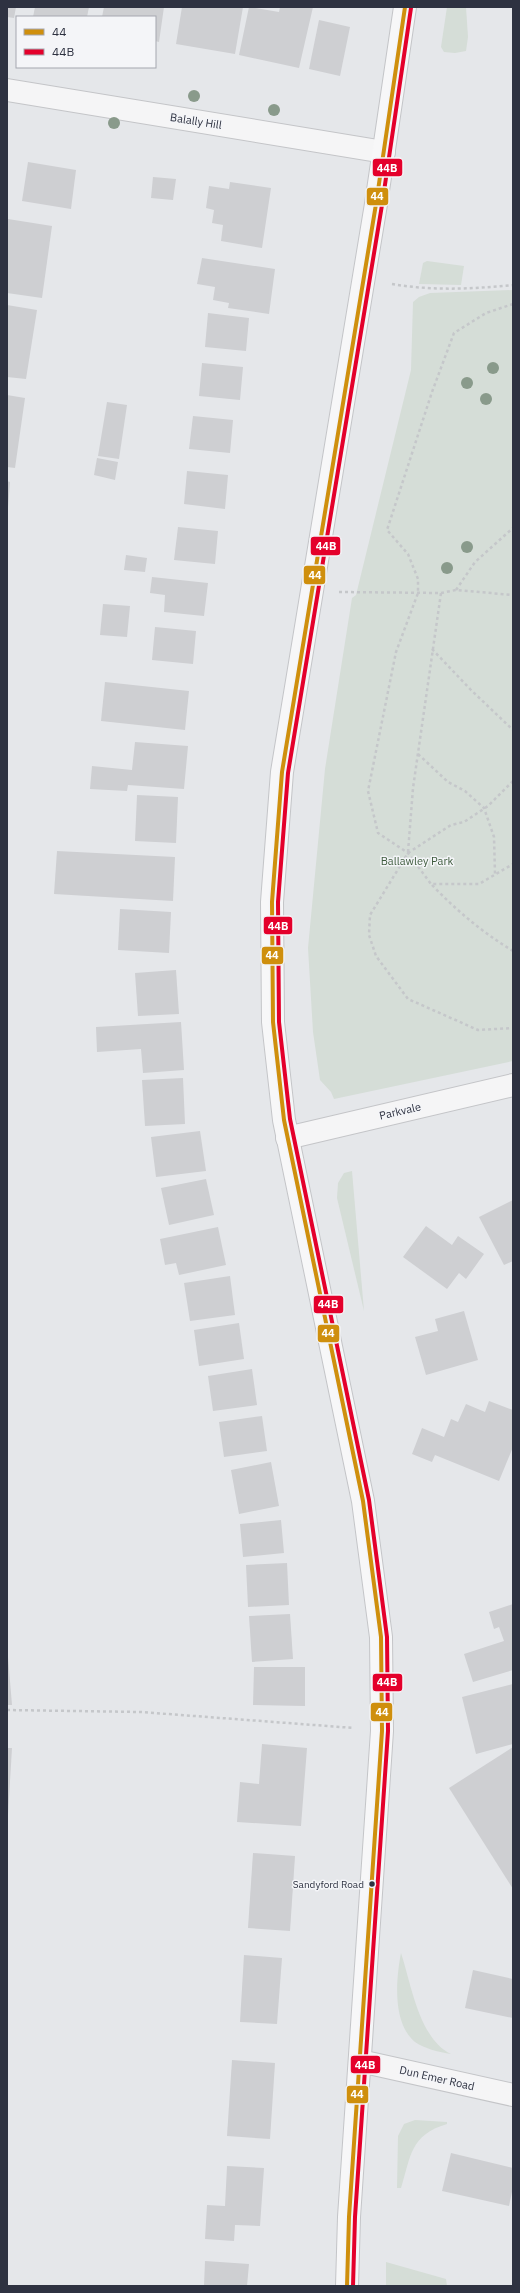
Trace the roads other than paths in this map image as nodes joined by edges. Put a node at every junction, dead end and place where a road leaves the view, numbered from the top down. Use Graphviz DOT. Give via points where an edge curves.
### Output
graph roads {
  1 [pos="405,7"];
  2 [pos="7,90"];
  3 [pos="384,152"];
  4 [pos="513,1085"];
  5 [pos="287,1138"];
  6 [pos="360,2061"];
  7 [pos="513,2095"];
  8 [pos="347,2286"];
  1 -- 3 [label="main road"];
  2 -- 3 [label="street, Balally Hill"];
  3 -- 5 [label="main road" via="282,772 272,902 273,1022"];
  4 -- 5 [label="street, Parkvale"];
  5 -- 6 [label="main road" via="363,1501 381,1637 382,1731"];
  6 -- 7 [label="street, Dun Emer Road"];
  6 -- 8 [label="main road"];
}
